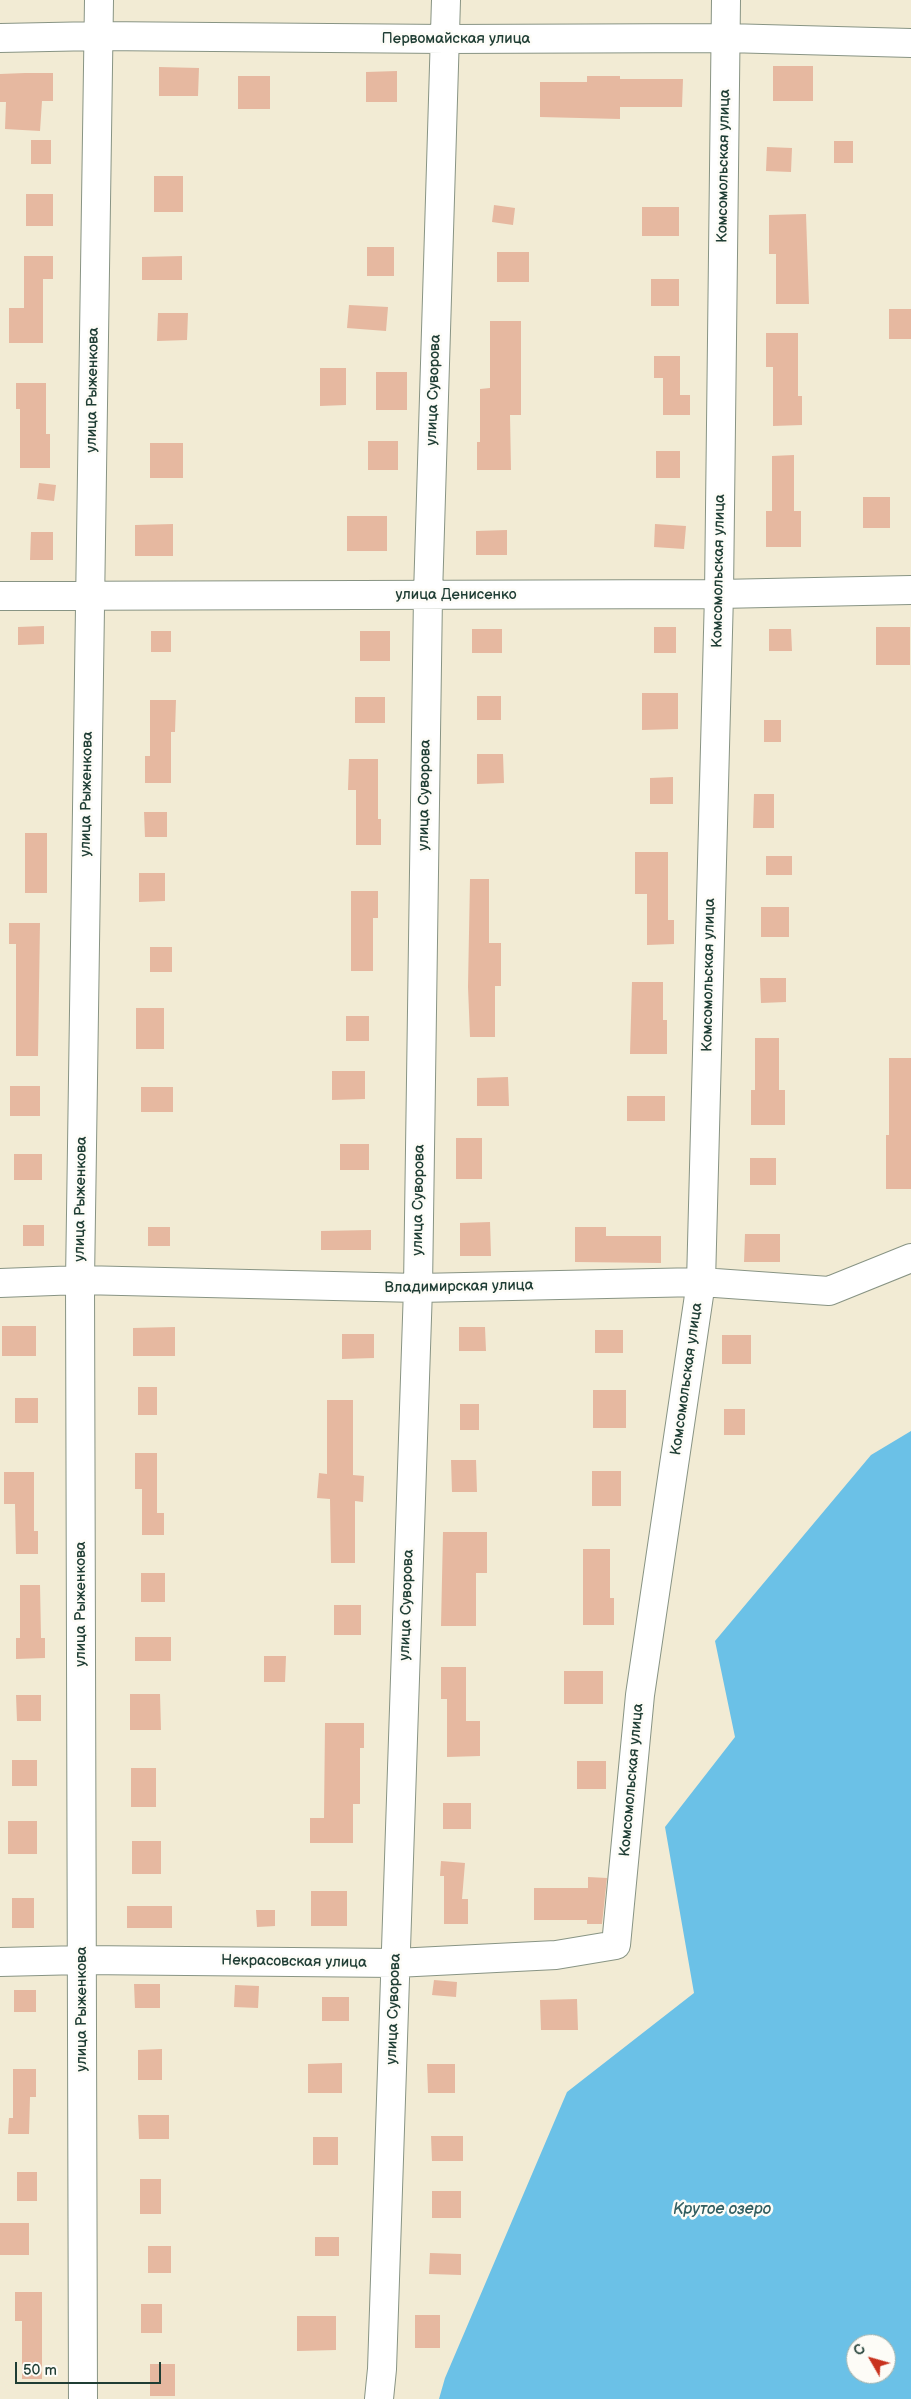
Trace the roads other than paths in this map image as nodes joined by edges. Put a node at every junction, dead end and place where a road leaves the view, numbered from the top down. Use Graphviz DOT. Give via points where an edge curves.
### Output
graph roads {
  1 [pos="98,0"];
  2 [pos="446,0"];
  3 [pos="726,0"];
  4 [pos="98,36"];
  5 [pos="0,38"];
  6 [pos="726,38"];
  7 [pos="445,40"];
  8 [pos="911,43"];
  9 [pos="911,590"];
  10 [pos="719,594"];
  11 [pos="428,595"];
  12 [pos="0,596"];
  13 [pos="90,597"];
  14 [pos="911,1258"];
  15 [pos="80,1280"];
  16 [pos="701,1282"];
  17 [pos="0,1283"];
  18 [pos="418,1288"];
  19 [pos="616,1945"];
  20 [pos="82,1960"];
  21 [pos="0,1962"];
  22 [pos="396,1963"];
  23 [pos="82,2399"];
  24 [pos="379,2399"];
  1 -- 4 [label="street, улица Рыженкова"];
  2 -- 7 [label="street, улица Суворова"];
  3 -- 6 [label="street, Комсомольская улица"];
  4 -- 5 [label="street, Первомайская улица"];
  4 -- 7 [label="street, Первомайская улица"];
  4 -- 13 [label="street, улица Рыженкова"];
  6 -- 7 [label="street, Первомайская улица"];
  6 -- 8 [label="street, Первомайская улица"];
  6 -- 10 [label="street, Комсомольская улица"];
  7 -- 11 [label="street, улица Суворова"];
  9 -- 10 [label="street, улица Денисенко"];
  10 -- 11 [label="street, улица Денисенко"];
  10 -- 16 [label="street, Комсомольская улица"];
  11 -- 13 [label="street, улица Денисенко"];
  11 -- 18 [label="street, улица Суворова"];
  12 -- 13 [label="street, улица Денисенко"];
  13 -- 15 [label="street, улица Рыженкова"];
  14 -- 16 [label="street, Владимирская улица" via="829,1291"];
  15 -- 17 [label="street, Владимирская улица"];
  15 -- 18 [label="street, Владимирская улица"];
  15 -- 20 [label="street, улица Рыженкова"];
  16 -- 18 [label="street, Владимирская улица"];
  16 -- 19 [label="street, Комсомольская улица" via="640,1695"];
  18 -- 22 [label="street, улица Суворова"];
  19 -- 22 [label="street, Некрасовская улица" via="556,1955"];
  20 -- 21 [label="street, Некрасовская улица"];
  20 -- 22 [label="street, Некрасовская улица"];
  20 -- 23 [label="street, улица Рыженкова"];
  22 -- 24 [label="street, улица Суворова"];
}
